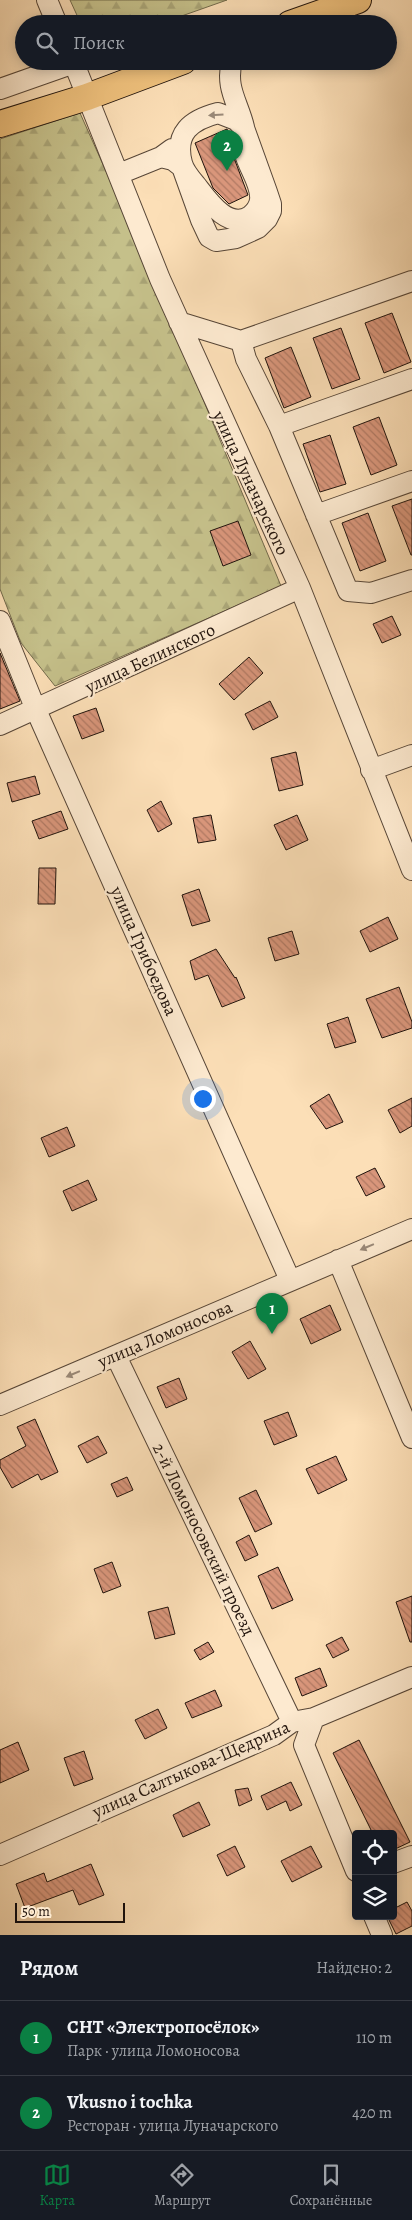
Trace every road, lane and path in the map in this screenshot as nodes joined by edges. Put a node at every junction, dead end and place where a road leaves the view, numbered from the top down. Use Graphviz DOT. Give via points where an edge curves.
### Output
graph roads {
  1 [pos="47,0"];
  2 [pos="358,0"];
  3 [pos="53,15"];
  4 [pos="316,15"];
  5 [pos="51,70"];
  6 [pos="76,70"];
  7 [pos="159,70"];
  8 [pos="231,70"];
  9 [pos="0,89"];
  10 [pos="88,97"];
  11 [pos="0,124"];
  12 [pos="244,128"];
  13 [pos="180,144"];
  14 [pos="161,157"];
  15 [pos="182,167"];
  16 [pos="119,174"];
  17 [pos="412,281"];
  18 [pos="179,322"];
  19 [pos="241,341"];
  20 [pos="412,379"];
  21 [pos="279,426"];
  22 [pos="412,481"];
  23 [pos="316,515"];
  24 [pos="412,580"];
  25 [pos="300,588"];
  26 [pos="0,621"];
  27 [pos="36,710"];
  28 [pos="0,726"];
  29 [pos="412,755"];
  30 [pos="371,770"];
  31 [pos="412,870"];
  32 [pos="412,1229"];
  33 [pos="338,1260"];
  34 [pos="290,1280"];
  35 [pos="116,1356"];
  36 [pos="0,1405"];
  37 [pos="412,1438"];
  38 [pos="412,1677"];
  39 [pos="314,1718"];
  40 [pos="292,1722"];
  41 [pos="274,1735"];
  42 [pos="304,1744"];
  43 [pos="1,1853"];
  44 [pos="412,1856"];
  45 [pos="352,1861"];
  46 [pos="397,1862"];
  47 [pos="376,1920"];
  48 [pos="382,1935"];
  1 -- 3 [label="street"];
  2 -- 4 [label="main road"];
  5 -- 9 [label="street"];
  6 -- 10 [label="street, улица Луначарского"];
  7 -- 10 [label="main road"];
  8 -- 12 [label="street" via="229,84"];
  10 -- 11 [label="main road"];
  10 -- 16 [label="street, улица Луначарского"];
  12 -- 13 [label="street, one-way" via="236,120 218,113 191,124"];
  12 -- 15 [label="street" via="245,154 260,200 256,211 246,218 225,216 215,210"];
  12 -- 15 [label="street" via="271,204 267,219 258,228 226,241 209,237"];
  13 -- 14 [label="street"];
  13 -- 15 [label="street"];
  14 -- 15 [label="street"];
  14 -- 16 [label="street"];
  16 -- 18 [label="street, улица Луначарского"];
  17 -- 19 [label="street"];
  18 -- 19 [label="street"];
  18 -- 25 [label="street, улица Луначарского"];
  19 -- 21 [label="street" via="246,359"];
  20 -- 21 [label="street"];
  21 -- 23 [label="street"];
  22 -- 23 [label="street"];
  23 -- 24 [label="street" via="348,591 371,593"];
  25 -- 27 [label="street, улица Белинского"];
  25 -- 30 [label="street, улица Луначарского"];
  26 -- 27 [label="street, улица Грибоедова"];
  27 -- 28 [label="street, улица Белинского"];
  27 -- 34 [label="street, улица Грибоедова"];
  29 -- 30 [label="street"];
  30 -- 31 [label="street, улица Луначарского"];
  32 -- 33 [label="street, улица Ломоносова, one-way"];
  33 -- 34 [label="street, улица Ломоносова"];
  33 -- 37 [label="street"];
  34 -- 35 [label="street, улица Ломоносова"];
  35 -- 36 [label="street, улица Ломоносова, one-way"];
  35 -- 40 [label="street, 2-й Ломоносовский проезд"];
  38 -- 39 [label="street, улица Салтыкова-Щедрина"];
  39 -- 40 [label="street, улица Салтыкова-Щедрина"];
  39 -- 42 [label="street"];
  40 -- 41 [label="street, улица Салтыкова-Щедрина"];
  41 -- 42 [label="street"];
  41 -- 43 [label="street, улица Салтыкова-Щедрина"];
  42 -- 45 [label="street"];
  44 -- 46 [label="street"];
  47 -- 48 [label="street"];
}
